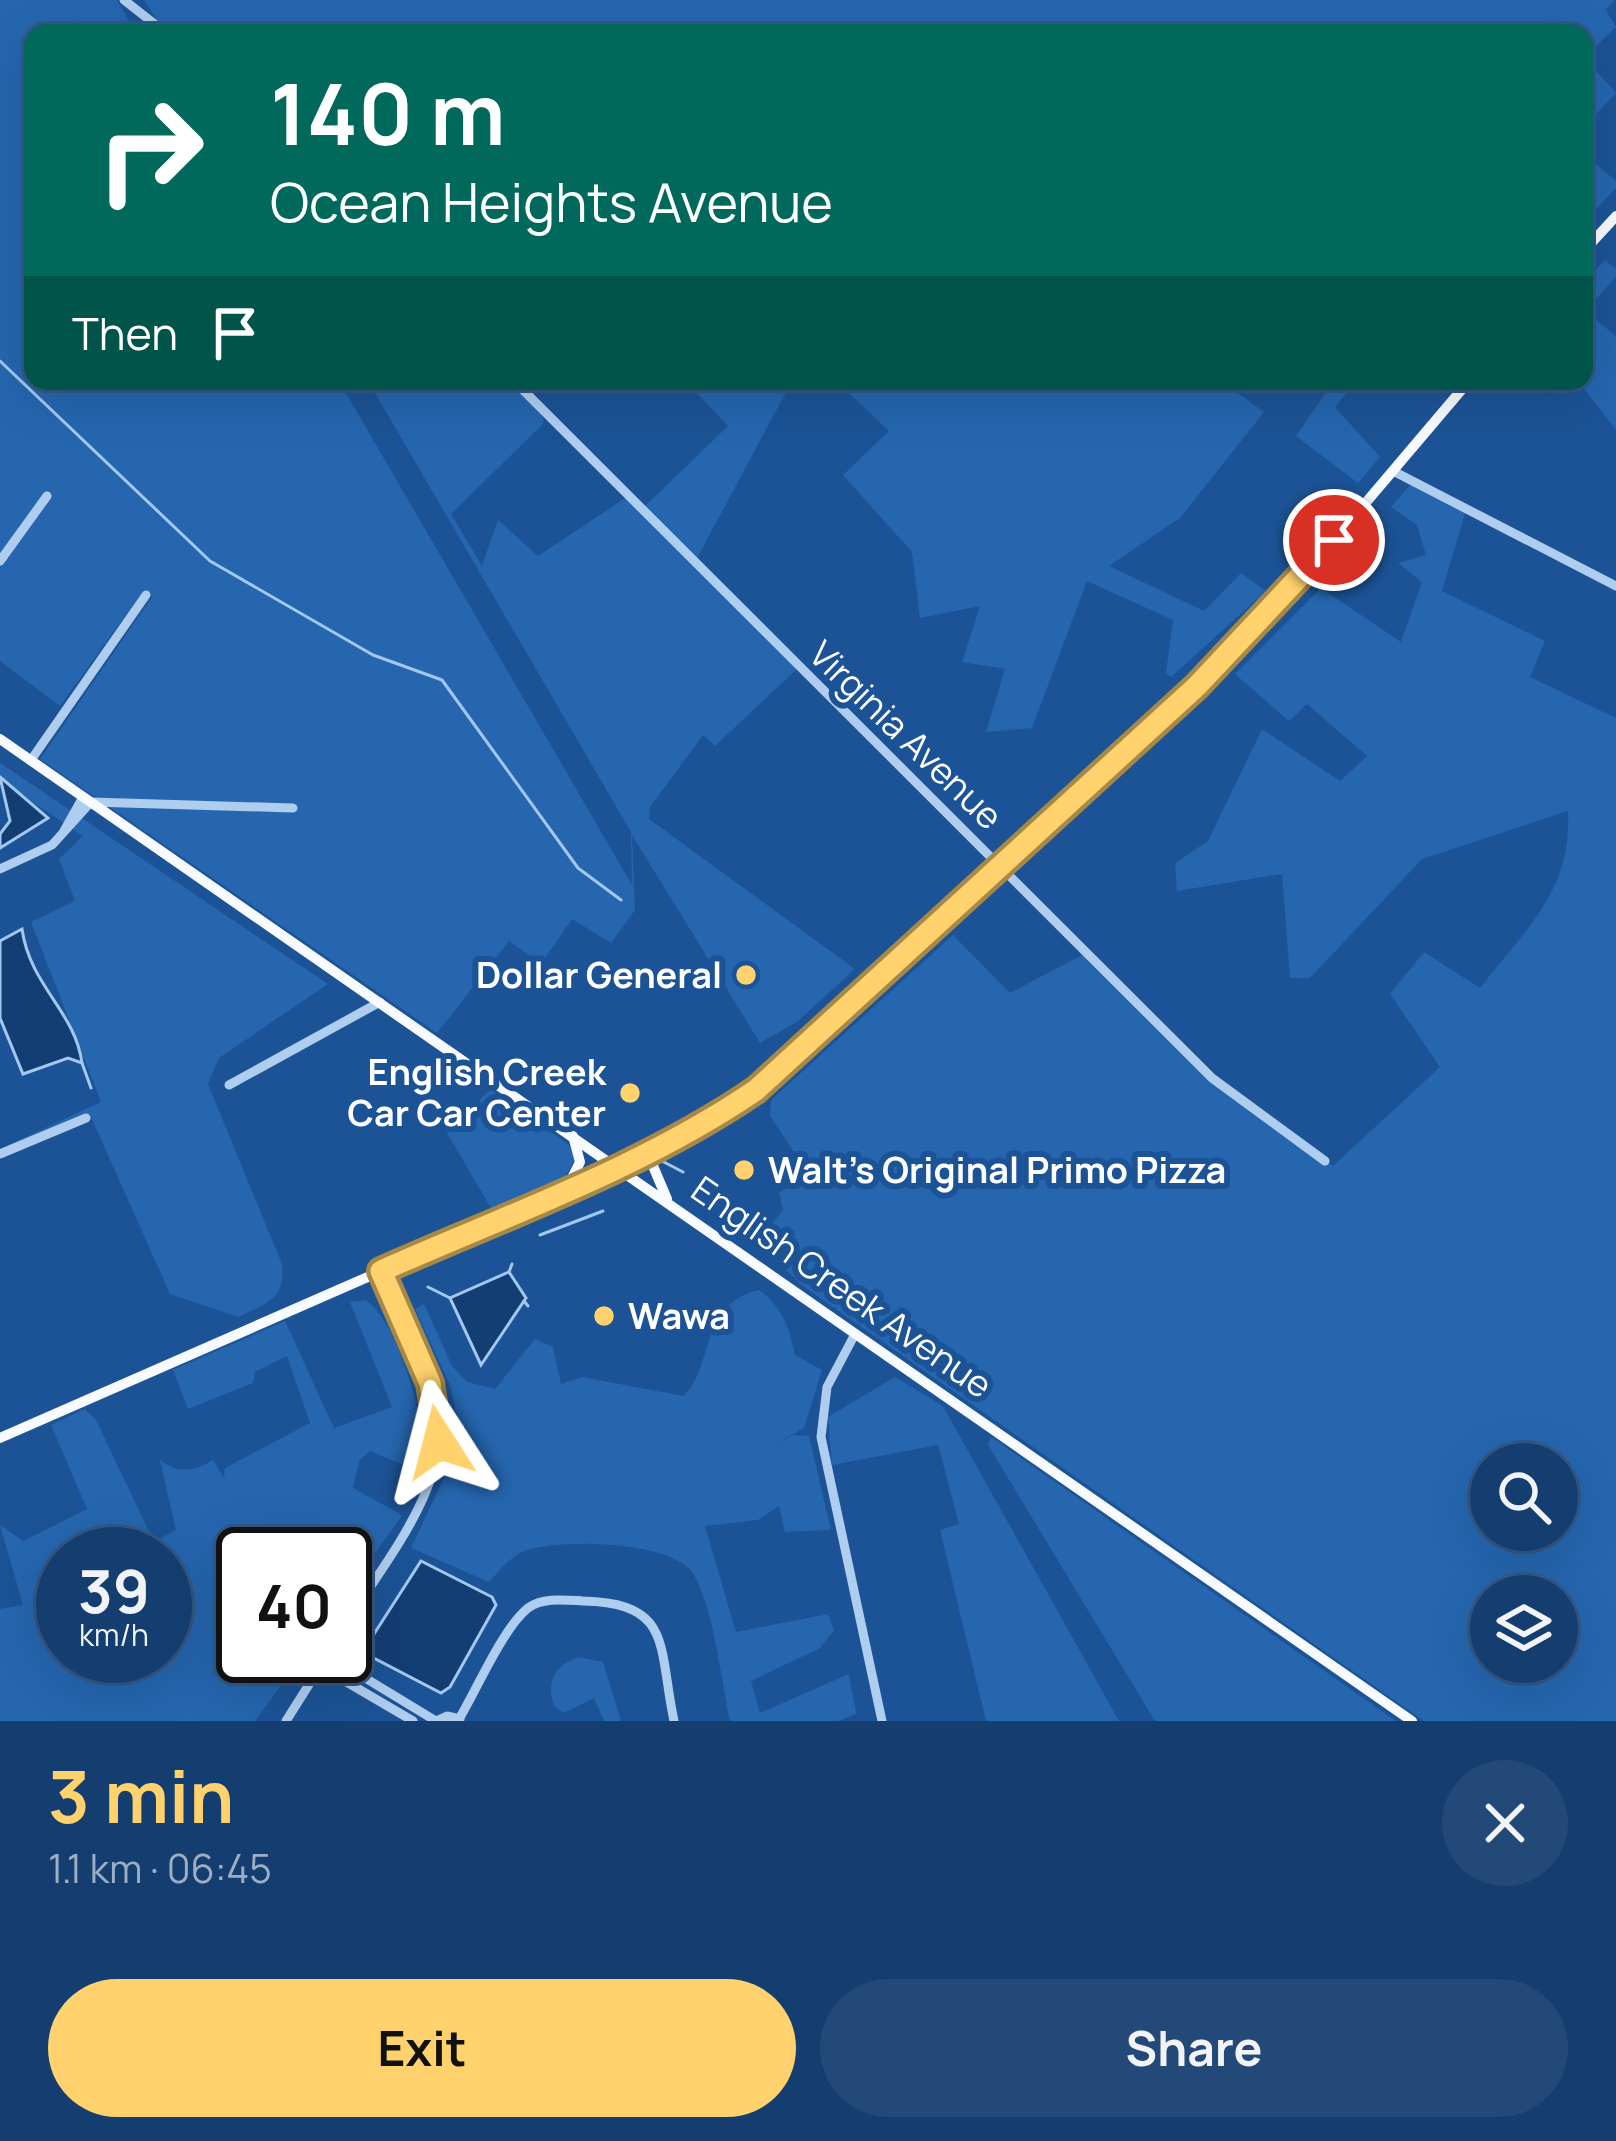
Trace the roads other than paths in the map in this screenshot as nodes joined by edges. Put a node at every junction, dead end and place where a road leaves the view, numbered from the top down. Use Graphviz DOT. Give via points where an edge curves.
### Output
graph roads {
  1 [pos="124,0"];
  2 [pos="155,24"];
  3 [pos="1616,216"];
  4 [pos="1593,240"];
  5 [pos="523,390"];
  6 [pos="1462,390"];
  7 [pos="1394,471"];
  8 [pos="47,496"];
  9 [pos="0,561"];
  10 [pos="1616,586"];
  11 [pos="146,595"];
  12 [pos="0,739"];
  13 [pos="31,760"];
  14 [pos="87,799"];
  15 [pos="292,808"];
  16 [pos="1004,868"];
  17 [pos="0,869"];
  18 [pos="380,1002"];
  19 [pos="229,1085"];
  20 [pos="86,1118"];
  21 [pos="571,1133"];
  22 [pos="658,1148"];
  23 [pos="0,1154"];
  24 [pos="1325,1161"];
  25 [pos="619,1167"];
  26 [pos="566,1190"];
  27 [pos="669,1202"];
  28 [pos="381,1271"];
  29 [pos="855,1334"];
  30 [pos="0,1438"];
  31 [pos="372,1580"];
  32 [pos="311,1683"];
  33 [pos="359,1683"];
  34 [pos="367,1683"];
  35 [pos="460,1720"];
  36 [pos="286,1721"];
  37 [pos="413,1721"];
  38 [pos="436,1721"];
  39 [pos="674,1721"];
  40 [pos="882,1721"];
  41 [pos="1412,1721"];
  1 -- 2 [label="street"];
  3 -- 4 [label="main road"];
  5 -- 16 [label="street, Virginia Avenue"];
  6 -- 7 [label="main road"];
  7 -- 10 [label="street"];
  7 -- 16 [label="main road" via="1264,620"];
  8 -- 9 [label="street"];
  11 -- 13 [label="street"];
  12 -- 13 [label="main road, English Creek Avenue"];
  13 -- 14 [label="main road, English Creek Avenue"];
  14 -- 15 [label="street"];
  14 -- 17 [label="street" via="47,848"];
  14 -- 18 [label="main road, English Creek Avenue"];
  16 -- 22 [label="main road" via="782,1070"];
  16 -- 24 [label="street, Virginia Avenue" via="1230,1095"];
  18 -- 19 [label="street"];
  18 -- 21 [label="main road, English Creek Avenue"];
  20 -- 23 [label="street"];
  21 -- 25 [label="main road, English Creek Avenue"];
  21 -- 26 [label="main road" via="580,1162"];
  22 -- 25 [label="main road"];
  22 -- 27 [label="main road" via="653,1166"];
  25 -- 26 [label="main road"];
  25 -- 27 [label="main road, English Creek Avenue"];
  26 -- 28 [label="main road"];
  27 -- 29 [label="main road, English Creek Avenue"];
  28 -- 30 [label="main road"];
  28 -- 31 [label="street" via="430,1383 439,1442 426,1489"];
  29 -- 40 [label="street" via="826,1387 822,1455"];
  29 -- 41 [label="main road, English Creek Avenue"];
  32 -- 36 [label="street"];
  33 -- 37 [label="street"];
  34 -- 38 [label="street"];
  35 -- 38 [label="street"];
  35 -- 39 [label="street" via="524,1612 542,1601 576,1600 620,1602 644,1614"];
}
